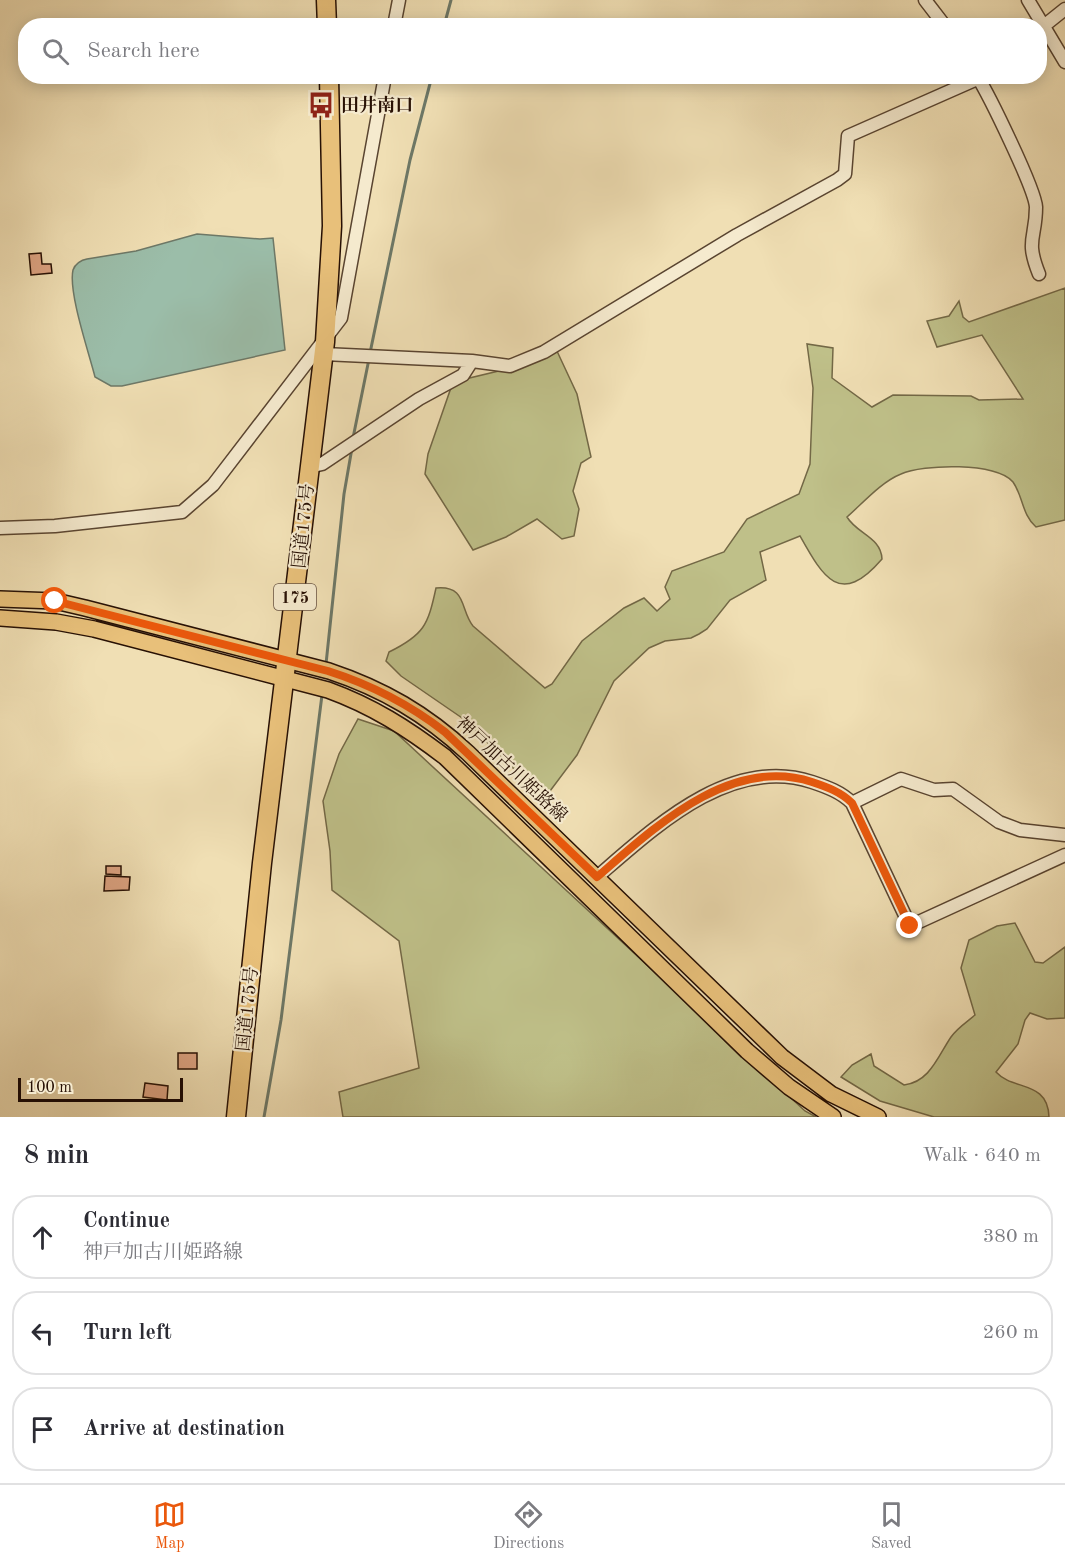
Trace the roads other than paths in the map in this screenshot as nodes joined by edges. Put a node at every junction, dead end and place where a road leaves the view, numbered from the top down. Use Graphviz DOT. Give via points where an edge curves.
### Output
graph roads {
  1 [pos="326,0"];
  2 [pos="399,0"];
  3 [pos="925,0"];
  4 [pos="1028,0"];
  5 [pos="1065,9"];
  6 [pos="327,18"];
  7 [pos="396,18"];
  8 [pos="939,18"];
  9 [pos="1036,18"];
  10 [pos="1047,23"];
  11 [pos="1047,36"];
  12 [pos="1065,62"];
  13 [pos="329,84"];
  14 [pos="384,84"];
  15 [pos="967,84"];
  16 [pos="984,84"];
  17 [pos="1039,274"];
  18 [pos="324,348"];
  19 [pos="472,361"];
  20 [pos="309,467"];
  21 [pos="0,528"];
  22 [pos="0,599"];
  23 [pos="0,618"];
  24 [pos="288,662"];
  25 [pos="286,680"];
  26 [pos="852,803"];
  27 [pos="1065,835"];
  28 [pos="1065,855"];
  29 [pos="597,877"];
  30 [pos="236,1117"];
  31 [pos="833,1117"];
  32 [pos="878,1117"];
  1 -- 6 [label="highway"];
  2 -- 7 [label="street"];
  3 -- 8 [label="street"];
  4 -- 9 [label="street"];
  5 -- 10 [label="street"];
  11 -- 12 [label="street"];
  13 -- 18 [label="highway, 国道175号 / 175" via="332,226"];
  14 -- 18 [label="street" via="341,318"];
  15 -- 19 [label="street" via="848,136 845,174 837,180 737,235 543,352 510,366"];
  16 -- 17 [label="street" via="1036,205 1030,242"];
  18 -- 19 [label="street"];
  18 -- 20 [label="highway, 国道175号 / 175"];
  18 -- 21 [label="street" via="309,356 213,485 182,512"];
  19 -- 20 [label="street" via="463,375 419,399 322,464"];
  20 -- 24 [label="highway, 国道175号 / 175"];
  22 -- 24 [label="main road, 神戸加古川姫路線" via="55,601"];
  23 -- 25 [label="main road, 神戸加古川姫路線" via="56,621 94,629"];
  24 -- 25 [label="highway, 国道175号 / 175"];
  24 -- 29 [label="main road, 神戸加古川姫路線" via="367,684 422,714"];
  25 -- 30 [label="highway, 国道175号 / 175" via="262,863"];
  25 -- 31 [label="main road, 神戸加古川姫路線" via="363,703 392,718 445,756 747,1050 789,1087"];
  26 -- 27 [label="street" via="901,779 933,790 953,789 999,822 1020,830"];
  26 -- 28 [label="street" via="910,926"];
  26 -- 29 [label="street" via="845,795 798,777 757,776 664,819"];
  29 -- 32 [label="main road, 神戸加古川姫路線" via="782,1057 831,1094"];
}
